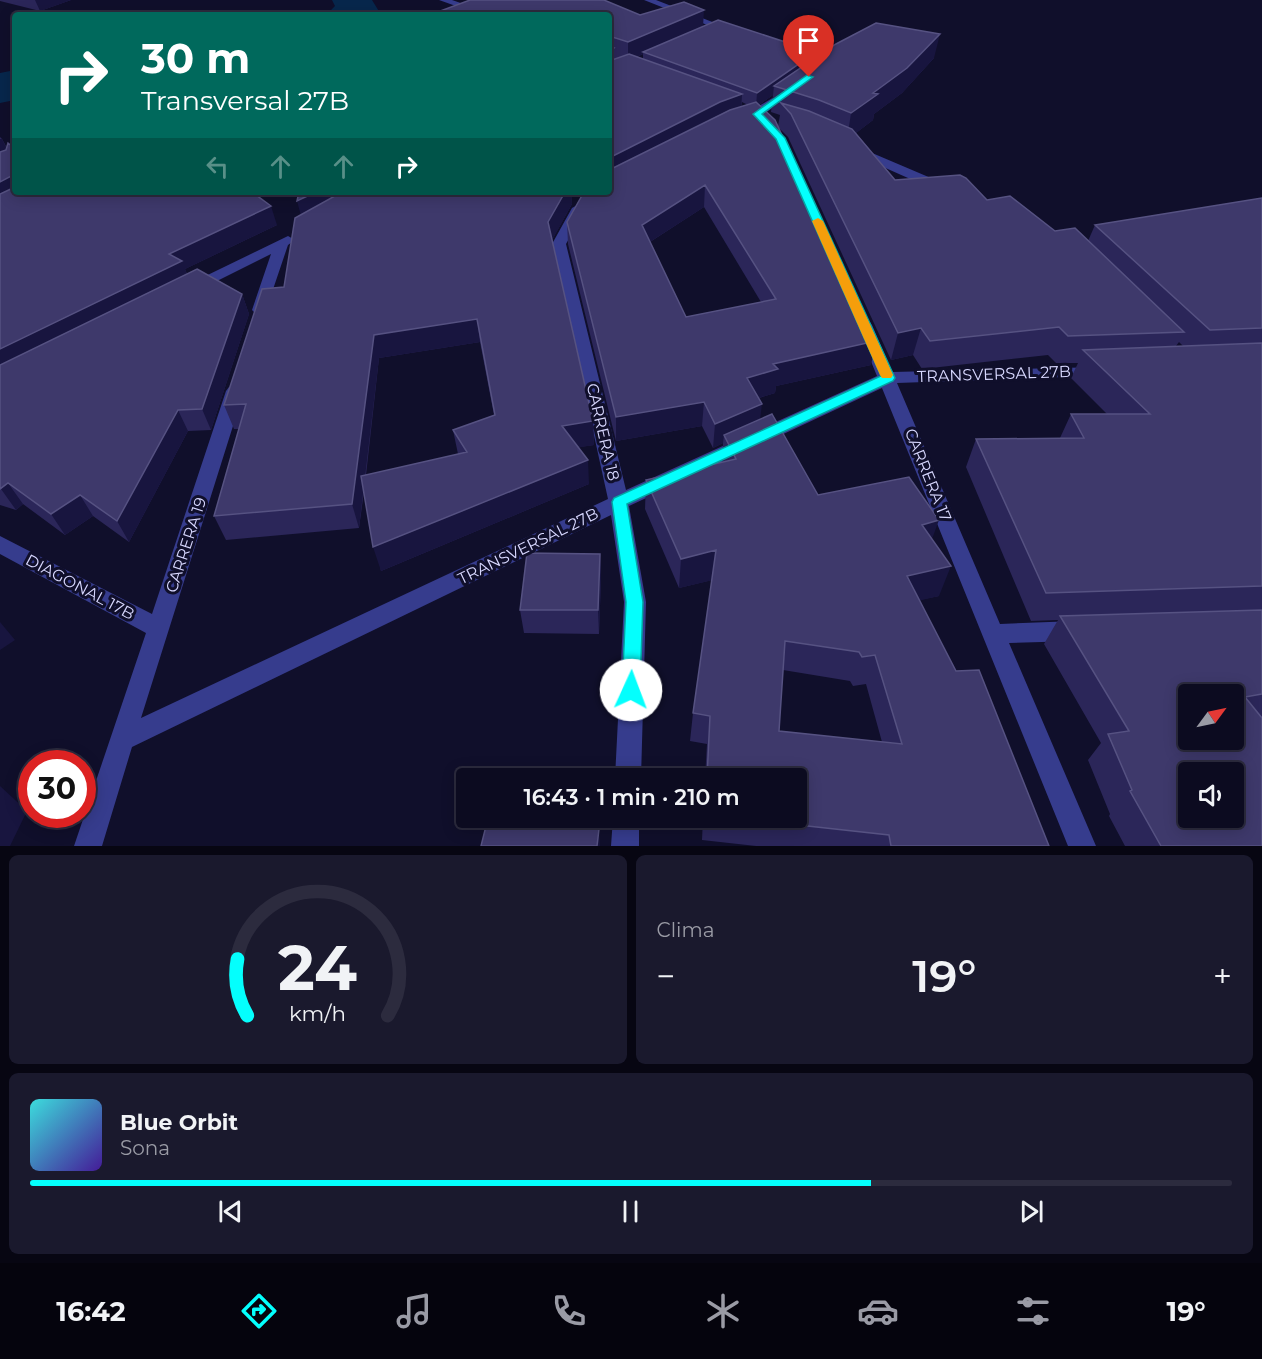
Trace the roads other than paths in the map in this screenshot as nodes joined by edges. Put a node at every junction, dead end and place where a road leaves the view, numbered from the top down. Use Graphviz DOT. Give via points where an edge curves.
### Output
graph roads {
  1 [pos="443,0"];
  2 [pos="648,0"];
  3 [pos="481,12"];
  4 [pos="740,34"];
  5 [pos="801,83"];
  6 [pos="735,106"];
  7 [pos="757,114"];
  8 [pos="735,122"];
  9 [pos="775,125"];
  10 [pos="843,145"];
  11 [pos="953,193"];
  12 [pos="583,198"];
  13 [pos="300,233"];
  14 [pos="282,243"];
  15 [pos="178,296"];
  16 [pos="859,313"];
  17 [pos="255,326"];
  18 [pos="1121,370"];
  19 [pos="241,371"];
  20 [pos="888,378"];
  21 [pos="619,502"];
  22 [pos="0,544"];
  23 [pos="159,630"];
  24 [pos="1099,630"];
  25 [pos="994,634"];
  26 [pos="124,740"];
  27 [pos="628,768"];
  28 [pos="626,828"];
  29 [pos="88,846"];
  30 [pos="625,846"];
  31 [pos="1082,846"];
  1 -- 3 [label="street"];
  2 -- 4 [label="street" via="713,29"];
  5 -- 7 [label="street"];
  6 -- 7 [label="street"];
  7 -- 8 [label="street"];
  7 -- 9 [label="street"];
  10 -- 11 [label="street"];
  12 -- 21 [label="street, CARRERA 18" via="559,244"];
  13 -- 14 [label="street"];
  14 -- 15 [label="street"];
  14 -- 17 [label="street"];
  16 -- 20 [label="street, CARRERA 17"];
  18 -- 20 [label="street, TRANSVERSAL 27B"];
  19 -- 23 [label="street, CARRERA 19"];
  20 -- 21 [label="street, TRANSVERSAL 27B"];
  20 -- 25 [label="street, CARRERA 17"];
  21 -- 26 [label="street, TRANSVERSAL 27B"];
  21 -- 27 [label="street, CARRERA 18" via="634,602"];
  22 -- 23 [label="street, DIAGONAL 17B"];
  23 -- 26 [label="street, CARRERA 19"];
  24 -- 25 [label="street"];
  25 -- 31 [label="street, CARRERA 17"];
  26 -- 29 [label="street, CARRERA 19"];
  28 -- 30 [label="street"];
}
